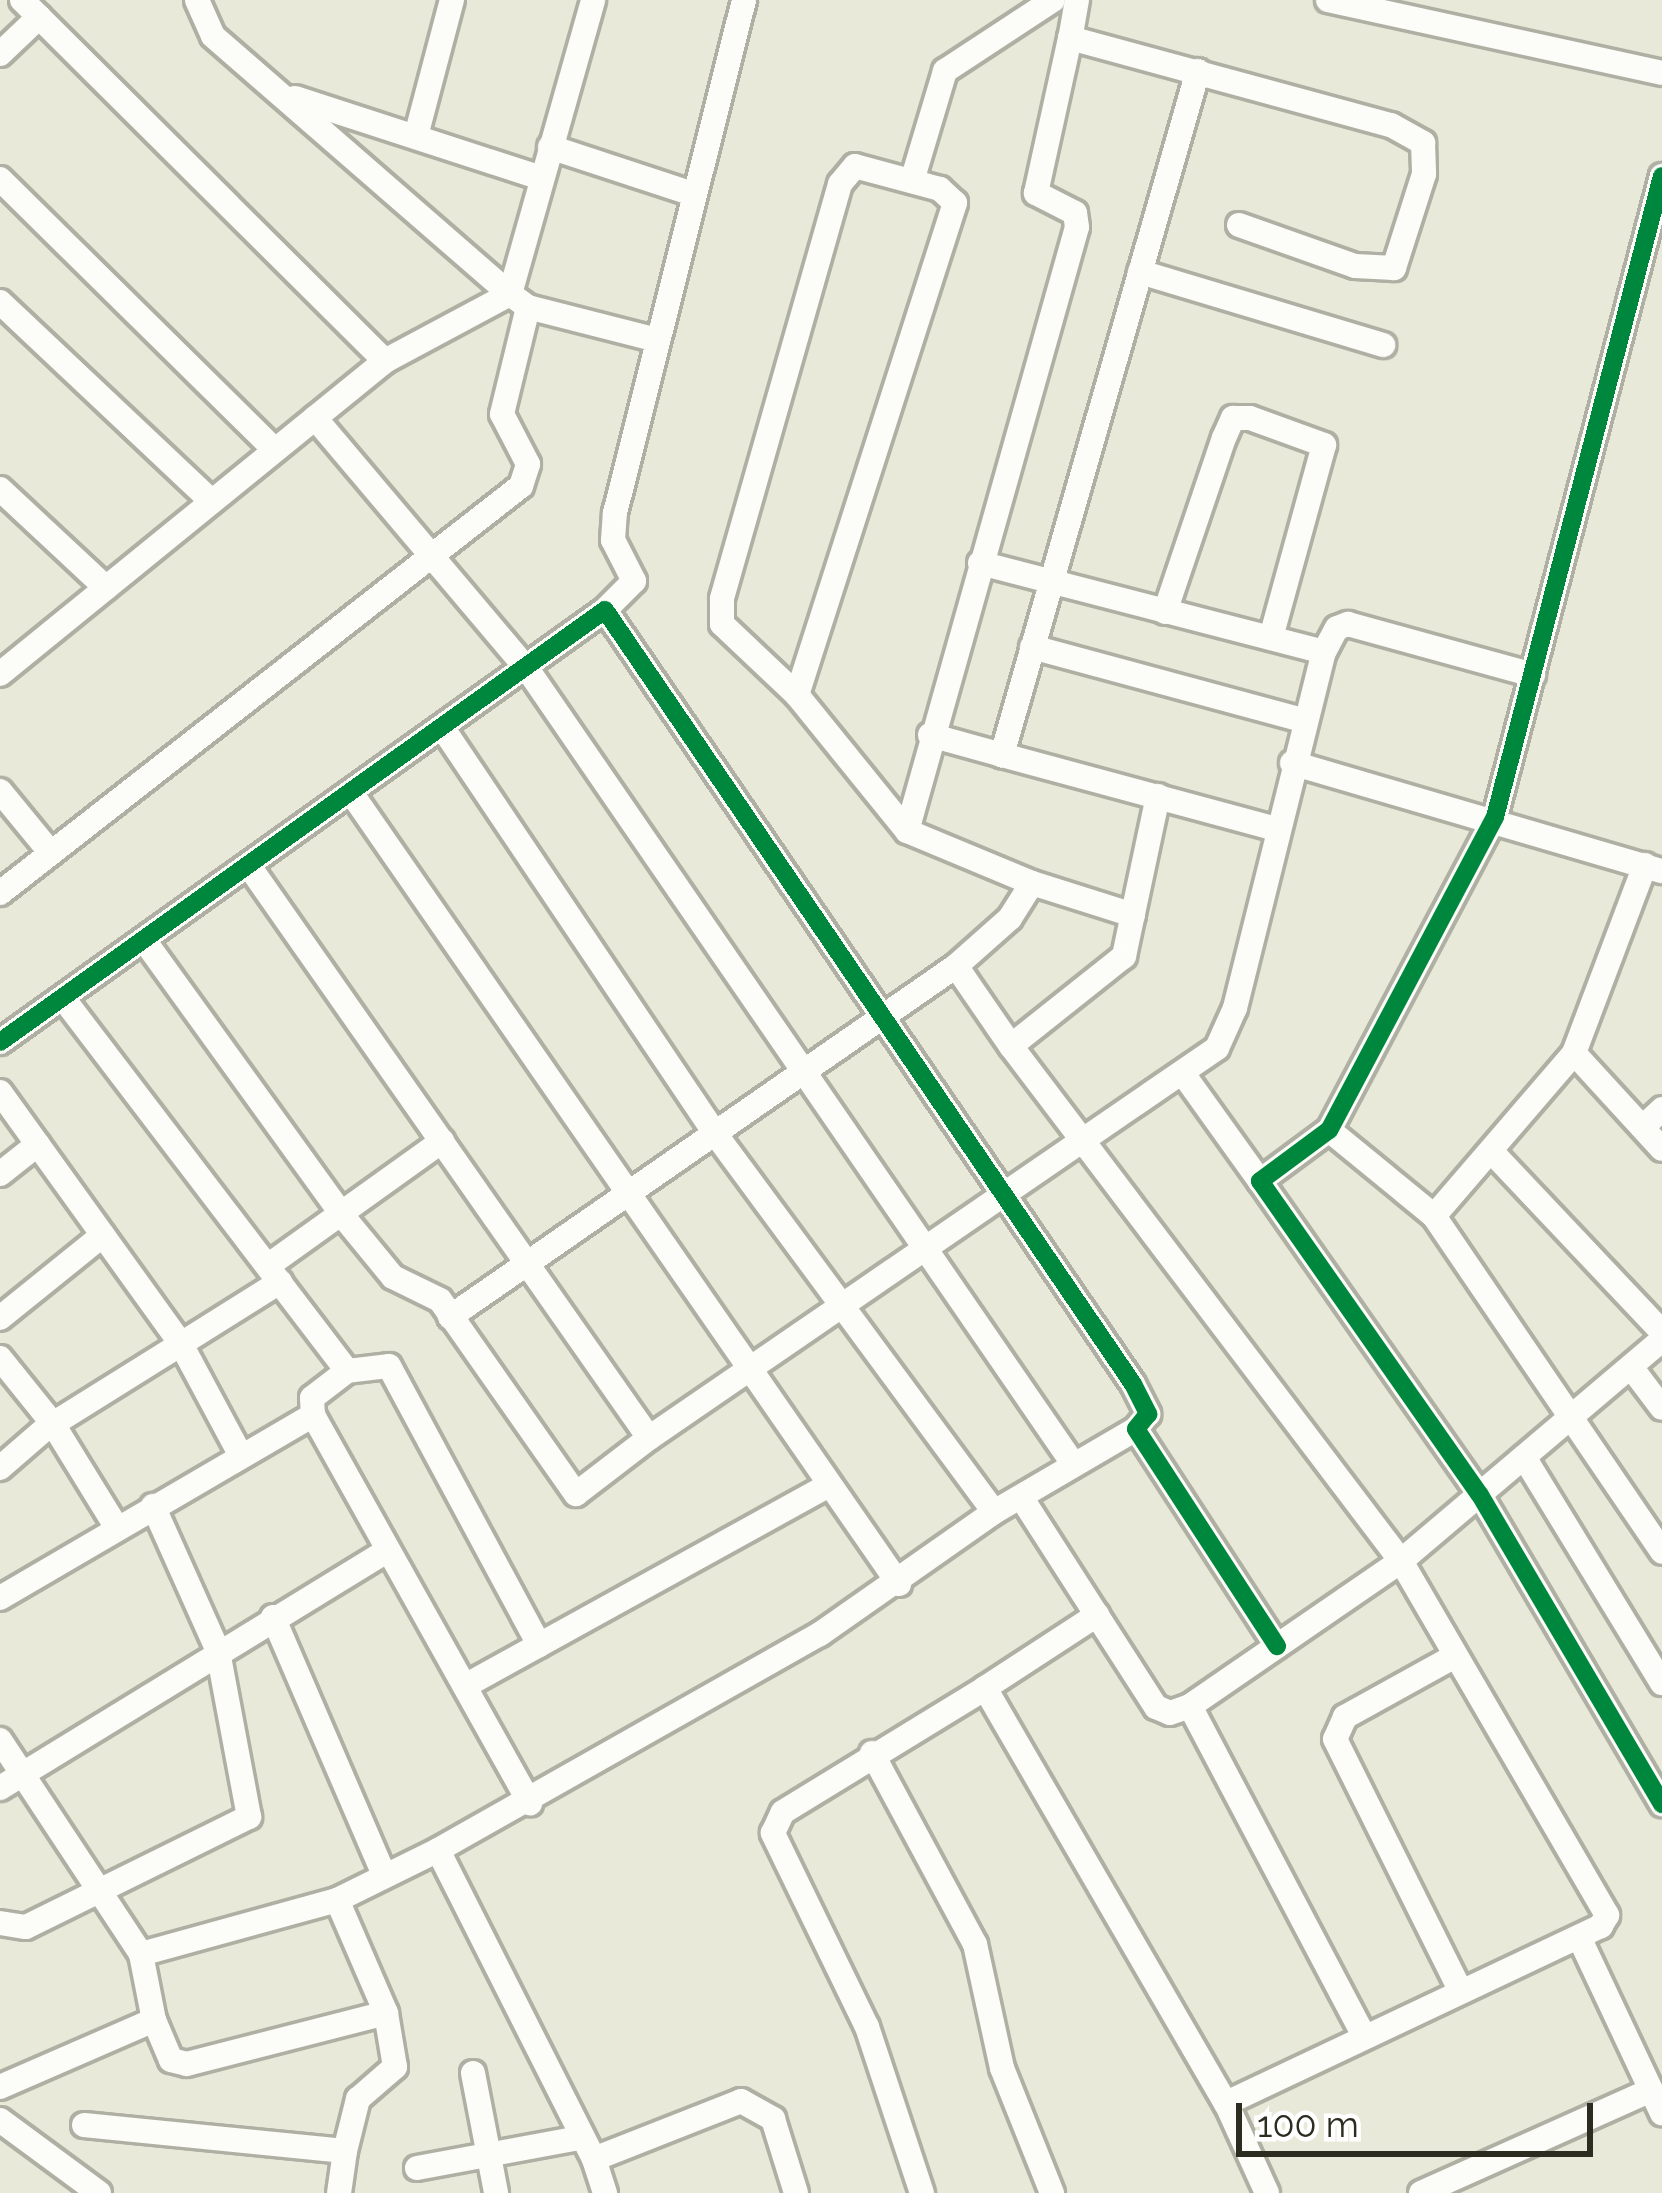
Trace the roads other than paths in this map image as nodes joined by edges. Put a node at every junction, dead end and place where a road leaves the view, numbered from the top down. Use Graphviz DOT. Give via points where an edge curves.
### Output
graph roads {
  1 [pos="197,0"];
  2 [pos="452,0"];
  3 [pos="593,0"];
  4 [pos="744,0"];
  5 [pos="1053,0"];
  6 [pos="1077,0"];
  7 [pos="1328,0"];
  8 [pos="30,9"];
  9 [pos="1070,38"];
  10 [pos="0,54"];
  11 [pos="1198,71"];
  12 [pos="1662,74"];
  13 [pos="281,93"];
  14 [pos="416,136"];
  15 [pos="550,148"];
  16 [pos="1662,176"];
  17 [pos="541,178"];
  18 [pos="0,179"];
  19 [pos="912,181"];
  20 [pos="693,194"];
  21 [pos="1239,225"];
  22 [pos="1140,272"];
  23 [pos="519,301"];
  24 [pos="0,302"];
  25 [pos="657,340"];
  26 [pos="1383,345"];
  27 [pos="386,361"];
  28 [pos="314,418"];
  29 [pos="275,450"];
  30 [pos="0,489"];
  31 [pos="212,502"];
  32 [pos="434,554"];
  33 [pos="980,563"];
  34 [pos="1051,582"];
  35 [pos="106,588"];
  36 [pos="605,610"];
  37 [pos="1165,612"];
  38 [pos="1271,638"];
  39 [pos="1032,647"];
  40 [pos="1324,652"];
  41 [pos="528,670"];
  42 [pos="0,674"];
  43 [pos="1533,675"];
  44 [pos="797,695"];
  45 [pos="1302,720"];
  46 [pos="444,730"];
  47 [pos="930,735"];
  48 [pos="1002,755"];
  49 [pos="1292,763"];
  50 [pos="0,791"];
  51 [pos="352,794"];
  52 [pos="1158,796"];
  53 [pos="1495,817"];
  54 [pos="1277,829"];
  55 [pos="907,831"];
  56 [pos="51,853"];
  57 [pos="249,866"];
  58 [pos="1654,868"];
  59 [pos="1032,883"];
  60 [pos="0,893"];
  61 [pos="1132,915"];
  62 [pos="144,940"];
  63 [pos="956,966"];
  64 [pos="63,998"];
  65 [pos="881,1020"];
  66 [pos="0,1042"];
  67 [pos="1011,1046"];
  68 [pos="1574,1053"];
  69 [pos="800,1072"];
  70 [pos="1184,1075"];
  71 [pos="0,1092"];
  72 [pos="1653,1118"];
  73 [pos="1329,1130"];
  74 [pos="714,1132"];
  75 [pos="442,1141"];
  76 [pos="38,1144"];
  77 [pos="1081,1147"];
  78 [pos="1662,1149"];
  79 [pos="1491,1150"];
  80 [pos="0,1174"];
  81 [pos="1261,1181"];
  82 [pos="625,1194"];
  83 [pos="1007,1198"];
  84 [pos="342,1215"];
  85 [pos="1434,1216"];
  86 [pos="104,1235"];
  87 [pos="924,1255"];
  88 [pos="524,1260"];
  89 [pos="275,1274"];
  90 [pos="846,1309"];
  91 [pos="450,1317"];
  92 [pos="0,1318"];
  93 [pos="1662,1336"];
  94 [pos="181,1344"];
  95 [pos="0,1358"];
  96 [pos="1630,1366"];
  97 [pos="347,1371"];
  98 [pos="749,1376"];
  99 [pos="1662,1408"];
  100 [pos="314,1414"];
  101 [pos="1574,1415"];
  102 [pos="53,1424"];
  103 [pos="1136,1429"];
  104 [pos="649,1438"];
  105 [pos="240,1454"];
  106 [pos="1524,1457"];
  107 [pos="1074,1465"];
  108 [pos="0,1468"];
  109 [pos="825,1487"];
  110 [pos="1480,1495"];
  111 [pos="1021,1497"];
  112 [pos="153,1506"];
  113 [pos="994,1512"];
  114 [pos="117,1528"];
  115 [pos="1662,1552"];
  116 [pos="384,1553"];
  117 [pos="1402,1561"];
  118 [pos="899,1584"];
  119 [pos="0,1598"];
  120 [pos="1097,1615"];
  121 [pos="273,1617"];
  122 [pos="539,1645"];
  123 [pos="1277,1646"];
  124 [pos="218,1651"];
  125 [pos="1455,1656"];
  126 [pos="1662,1683"];
  127 [pos="465,1686"];
  128 [pos="985,1688"];
  129 [pos="1190,1706"];
  130 [pos="0,1740"];
  131 [pos="872,1753"];
  132 [pos="11,1783"];
  133 [pos="530,1802"];
  134 [pos="1662,1804"];
  135 [pos="438,1850"];
  136 [pos="382,1872"];
  137 [pos="95,1894"];
  138 [pos="337,1900"];
  139 [pos="0,1924"];
  140 [pos="1579,1937"];
  141 [pos="141,1954"];
  142 [pos="1460,1990"];
  143 [pos="386,2013"];
  144 [pos="154,2020"];
  145 [pos="1364,2036"];
  146 [pos="0,2056"];
  147 [pos="473,2073"];
  148 [pos="8,2082"];
  149 [pos="1656,2101"];
  150 [pos="1226,2102"];
  151 [pos="0,2120"];
  152 [pos="84,2125"];
  153 [pos="579,2138"];
  154 [pos="344,2151"];
  155 [pos="488,2157"];
  156 [pos="594,2159"];
  157 [pos="417,2168"];
  158 [pos="99,2193"];
  159 [pos="339,2193"];
  160 [pos="496,2193"];
  161 [pos="604,2193"];
  162 [pos="796,2193"];
  163 [pos="922,2193"];
  164 [pos="1052,2193"];
  165 [pos="1267,2193"];
  166 [pos="1421,2193"];
  1 -- 13 [label="street" via="213,36"];
  2 -- 14 [label="street"];
  3 -- 15 [label="street"];
  4 -- 20 [label="street"];
  5 -- 19 [label="street" via="945,71"];
  6 -- 9 [label="street"];
  7 -- 12 [label="street"];
  8 -- 10 [label="street"];
  8 -- 27 [label="street"];
  9 -- 11 [label="street"];
  9 -- 33 [label="street" via="1036,193 1078,220"];
  11 -- 21 [label="street" via="1404,129 1424,142 1424,174 1394,268 1355,266"];
  11 -- 22 [label="street"];
  13 -- 14 [label="street"];
  13 -- 23 [label="street"];
  14 -- 17 [label="street"];
  15 -- 17 [label="street"];
  15 -- 20 [label="street"];
  16 -- 43 [label="street"];
  17 -- 23 [label="street"];
  18 -- 29 [label="street"];
  19 -- 44 [label="street" via="955,203"];
  19 -- 44 [label="street" via="855,166 842,179 722,598 730,634"];
  20 -- 25 [label="street"];
  22 -- 26 [label="street"];
  22 -- 34 [label="street"];
  23 -- 25 [label="street"];
  23 -- 27 [label="street"];
  23 -- 32 [label="street" via="502,414 528,464 521,486"];
  24 -- 31 [label="street"];
  25 -- 36 [label="street" via="613,523 634,581"];
  27 -- 28 [label="street"];
  28 -- 29 [label="street"];
  28 -- 32 [label="street"];
  29 -- 31 [label="street"];
  30 -- 35 [label="street"];
  31 -- 35 [label="street"];
  32 -- 41 [label="street"];
  32 -- 56 [label="street"];
  33 -- 34 [label="street"];
  33 -- 47 [label="street"];
  34 -- 37 [label="street"];
  34 -- 39 [label="street"];
  35 -- 42 [label="street"];
  36 -- 41 [label="street"];
  36 -- 65 [label="street"];
  37 -- 38 [label="street"];
  37 -- 38 [label="street" via="1224,438 1233,418 1250,418 1324,445"];
  38 -- 40 [label="street"];
  39 -- 45 [label="street"];
  39 -- 48 [label="street"];
  40 -- 43 [label="street" via="1336,628 1348,624"];
  40 -- 45 [label="street"];
  41 -- 46 [label="street"];
  41 -- 69 [label="street"];
  43 -- 53 [label="street"];
  44 -- 55 [label="street"];
  45 -- 49 [label="street"];
  46 -- 51 [label="street"];
  46 -- 74 [label="street"];
  47 -- 48 [label="street"];
  47 -- 55 [label="street"];
  48 -- 52 [label="street"];
  49 -- 53 [label="street"];
  49 -- 54 [label="street"];
  50 -- 56 [label="street"];
  51 -- 57 [label="street"];
  51 -- 82 [label="street"];
  52 -- 54 [label="street"];
  52 -- 61 [label="street"];
  53 -- 58 [label="street"];
  53 -- 73 [label="street"];
  54 -- 70 [label="street" via="1228,1031"];
  55 -- 59 [label="street"];
  56 -- 60 [label="street"];
  57 -- 62 [label="street"];
  57 -- 75 [label="street"];
  58 -- 68 [label="street"];
  59 -- 61 [label="street"];
  59 -- 63 [label="street" via="1010,918"];
  61 -- 67 [label="street" via="1117,968"];
  62 -- 64 [label="street"];
  62 -- 84 [label="street"];
  63 -- 65 [label="street"];
  63 -- 67 [label="street"];
  64 -- 66 [label="street"];
  64 -- 89 [label="street"];
  65 -- 69 [label="street"];
  65 -- 83 [label="street"];
  67 -- 77 [label="street"];
  68 -- 72 [label="street"];
  68 -- 79 [label="street"];
  69 -- 74 [label="street"];
  69 -- 87 [label="street"];
  70 -- 77 [label="street"];
  70 -- 81 [label="street"];
  71 -- 76 [label="street"];
  72 -- 78 [label="street"];
  73 -- 81 [label="street"];
  73 -- 85 [label="street"];
  74 -- 82 [label="street"];
  74 -- 90 [label="street"];
  75 -- 84 [label="street"];
  75 -- 88 [label="street"];
  76 -- 80 [label="street"];
  76 -- 86 [label="street"];
  77 -- 83 [label="street"];
  77 -- 117 [label="street"];
  79 -- 85 [label="street"];
  79 -- 93 [label="street"];
  81 -- 110 [label="street"];
  82 -- 88 [label="street"];
  82 -- 98 [label="street"];
  83 -- 87 [label="street"];
  83 -- 103 [label="street" via="1147,1407"];
  84 -- 89 [label="street"];
  84 -- 91 [label="street" via="393,1276 434,1294"];
  85 -- 101 [label="street"];
  86 -- 92 [label="street"];
  86 -- 94 [label="street"];
  87 -- 90 [label="street"];
  87 -- 107 [label="street"];
  88 -- 91 [label="street"];
  88 -- 104 [label="street"];
  89 -- 94 [label="street"];
  89 -- 97 [label="street"];
  90 -- 98 [label="street"];
  90 -- 113 [label="street"];
  91 -- 104 [label="street" via="576,1494"];
  93 -- 96 [label="street"];
  94 -- 102 [label="street"];
  94 -- 105 [label="street"];
  95 -- 102 [label="street"];
  96 -- 99 [label="street"];
  96 -- 101 [label="street"];
  97 -- 100 [label="street" via="312,1398"];
  97 -- 122 [label="street" via="389,1366"];
  98 -- 104 [label="street"];
  98 -- 109 [label="street"];
  100 -- 105 [label="street"];
  100 -- 116 [label="street"];
  101 -- 106 [label="street"];
  101 -- 115 [label="street"];
  102 -- 108 [label="street"];
  102 -- 114 [label="street"];
  103 -- 107 [label="street"];
  103 -- 123 [label="street"];
  105 -- 112 [label="street"];
  106 -- 110 [label="street"];
  106 -- 126 [label="street"];
  107 -- 111 [label="street"];
  109 -- 118 [label="street"];
  109 -- 122 [label="street"];
  110 -- 117 [label="street"];
  110 -- 134 [label="street"];
  111 -- 113 [label="street"];
  111 -- 120 [label="street"];
  112 -- 114 [label="street"];
  112 -- 124 [label="street"];
  113 -- 118 [label="street"];
  114 -- 119 [label="street"];
  116 -- 121 [label="street"];
  116 -- 127 [label="street"];
  117 -- 123 [label="street"];
  117 -- 125 [label="street"];
  118 -- 133 [label="street"];
  120 -- 128 [label="street"];
  120 -- 129 [label="street" via="1156,1707 1170,1713"];
  121 -- 124 [label="street"];
  121 -- 136 [label="street"];
  122 -- 127 [label="street"];
  123 -- 129 [label="street"];
  124 -- 132 [label="street"];
  124 -- 137 [label="street" via="251,1808 246,1823"];
  125 -- 140 [label="street" via="1606,1910 1604,1923"];
  125 -- 142 [label="street" via="1345,1717 1335,1739"];
  127 -- 133 [label="street"];
  128 -- 131 [label="street"];
  128 -- 150 [label="street"];
  129 -- 145 [label="street"];
  130 -- 132 [label="street"];
  131 -- 163 [label="street" via="783,1812 773,1838 867,2026"];
  131 -- 164 [label="street" via="975,1944 1003,2068"];
  132 -- 137 [label="street"];
  133 -- 135 [label="street"];
  135 -- 136 [label="street"];
  135 -- 153 [label="street"];
  136 -- 138 [label="street"];
  137 -- 139 [label="street" via="26,1927"];
  137 -- 141 [label="street"];
  138 -- 141 [label="street"];
  138 -- 143 [label="street"];
  140 -- 142 [label="street"];
  140 -- 149 [label="street"];
  141 -- 144 [label="street"];
  142 -- 145 [label="street"];
  143 -- 144 [label="street" via="187,2064 171,2060"];
  143 -- 154 [label="street" via="395,2067 358,2099"];
  144 -- 148 [label="street"];
  145 -- 150 [label="street"];
  146 -- 148 [label="street"];
  147 -- 155 [label="street"];
  149 -- 166 [label="street"];
  150 -- 165 [label="street"];
  151 -- 158 [label="street"];
  152 -- 154 [label="street"];
  153 -- 155 [label="street"];
  153 -- 156 [label="street"];
  154 -- 159 [label="street"];
  155 -- 157 [label="street"];
  155 -- 160 [label="street"];
  156 -- 161 [label="street"];
  156 -- 162 [label="street" via="754,2102 773,2119"];
}
